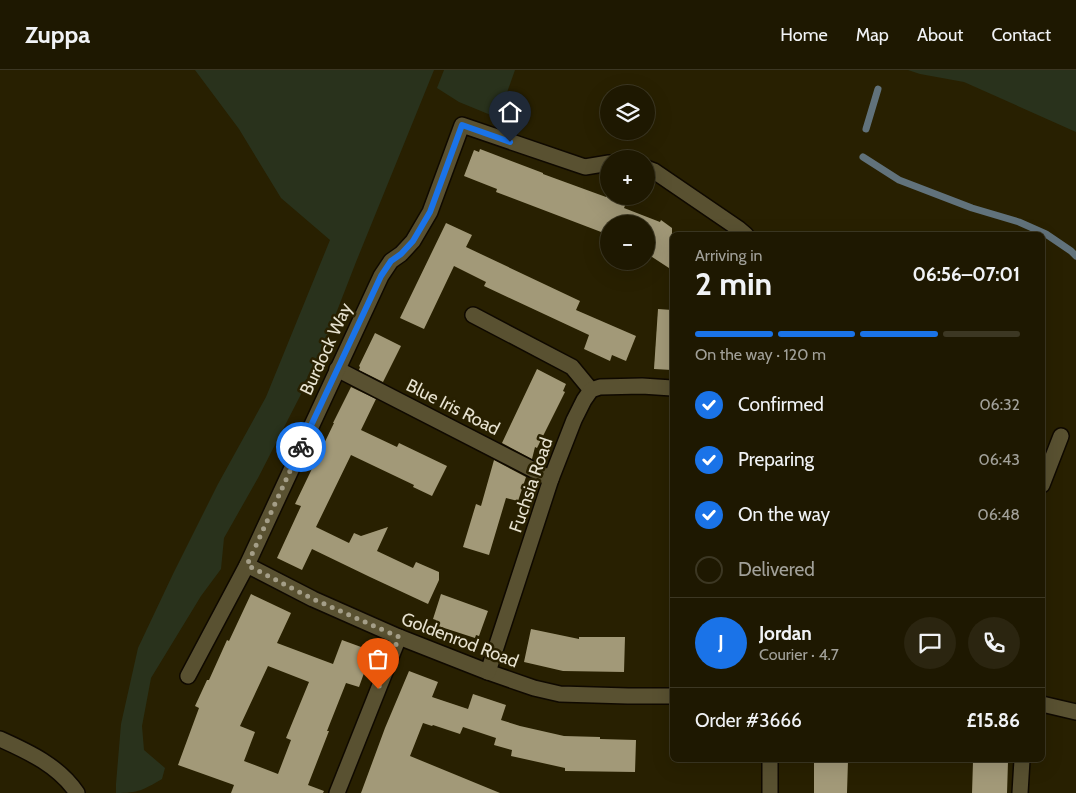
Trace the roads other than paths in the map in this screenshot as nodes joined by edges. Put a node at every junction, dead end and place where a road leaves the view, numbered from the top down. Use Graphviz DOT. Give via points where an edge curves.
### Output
graph roads {
  1 [pos="600,164"];
  2 [pos="655,172"];
  3 [pos="742,232"];
  4 [pos="473,315"];
  5 [pos="337,369"];
  6 [pos="670,388"];
  7 [pos="592,390"];
  8 [pos="1061,436"];
  9 [pos="1045,477"];
  10 [pos="552,479"];
  11 [pos="247,565"];
  12 [pos="399,637"];
  13 [pos="488,672"];
  14 [pos="188,676"];
  15 [pos="670,696"];
  16 [pos="1045,705"];
  17 [pos="1076,712"];
  18 [pos="0,739"];
  19 [pos="770,762"];
  20 [pos="1022,762"];
  21 [pos="77,793"];
  22 [pos="337,793"];
  23 [pos="770,793"];
  24 [pos="1020,793"];
  1 -- 5 [label="street, Burdock Way" via="585,167 462,125 430,212 413,241 391,261 381,276"];
  2 -- 3 [label="street"];
  4 -- 7 [label="street" via="572,367"];
  5 -- 10 [label="street, Blue Iris Road"];
  5 -- 11 [label="street, Burdock Way"];
  6 -- 7 [label="street" via="600,387"];
  7 -- 10 [label="street, Fuchsia Road" via="574,420"];
  8 -- 9 [label="street"];
  10 -- 13 [label="street, Fuchsia Road"];
  11 -- 12 [label="street, Goldenrod Road"];
  11 -- 14 [label="street, Burdock Way"];
  12 -- 13 [label="street, Goldenrod Road"];
  12 -- 22 [label="street"];
  13 -- 15 [label="street, Goldenrod Road" via="560,694"];
  16 -- 17 [label="street"];
  18 -- 21 [label="street" via="49,764"];
  19 -- 23 [label="street"];
  20 -- 24 [label="street"];
}
